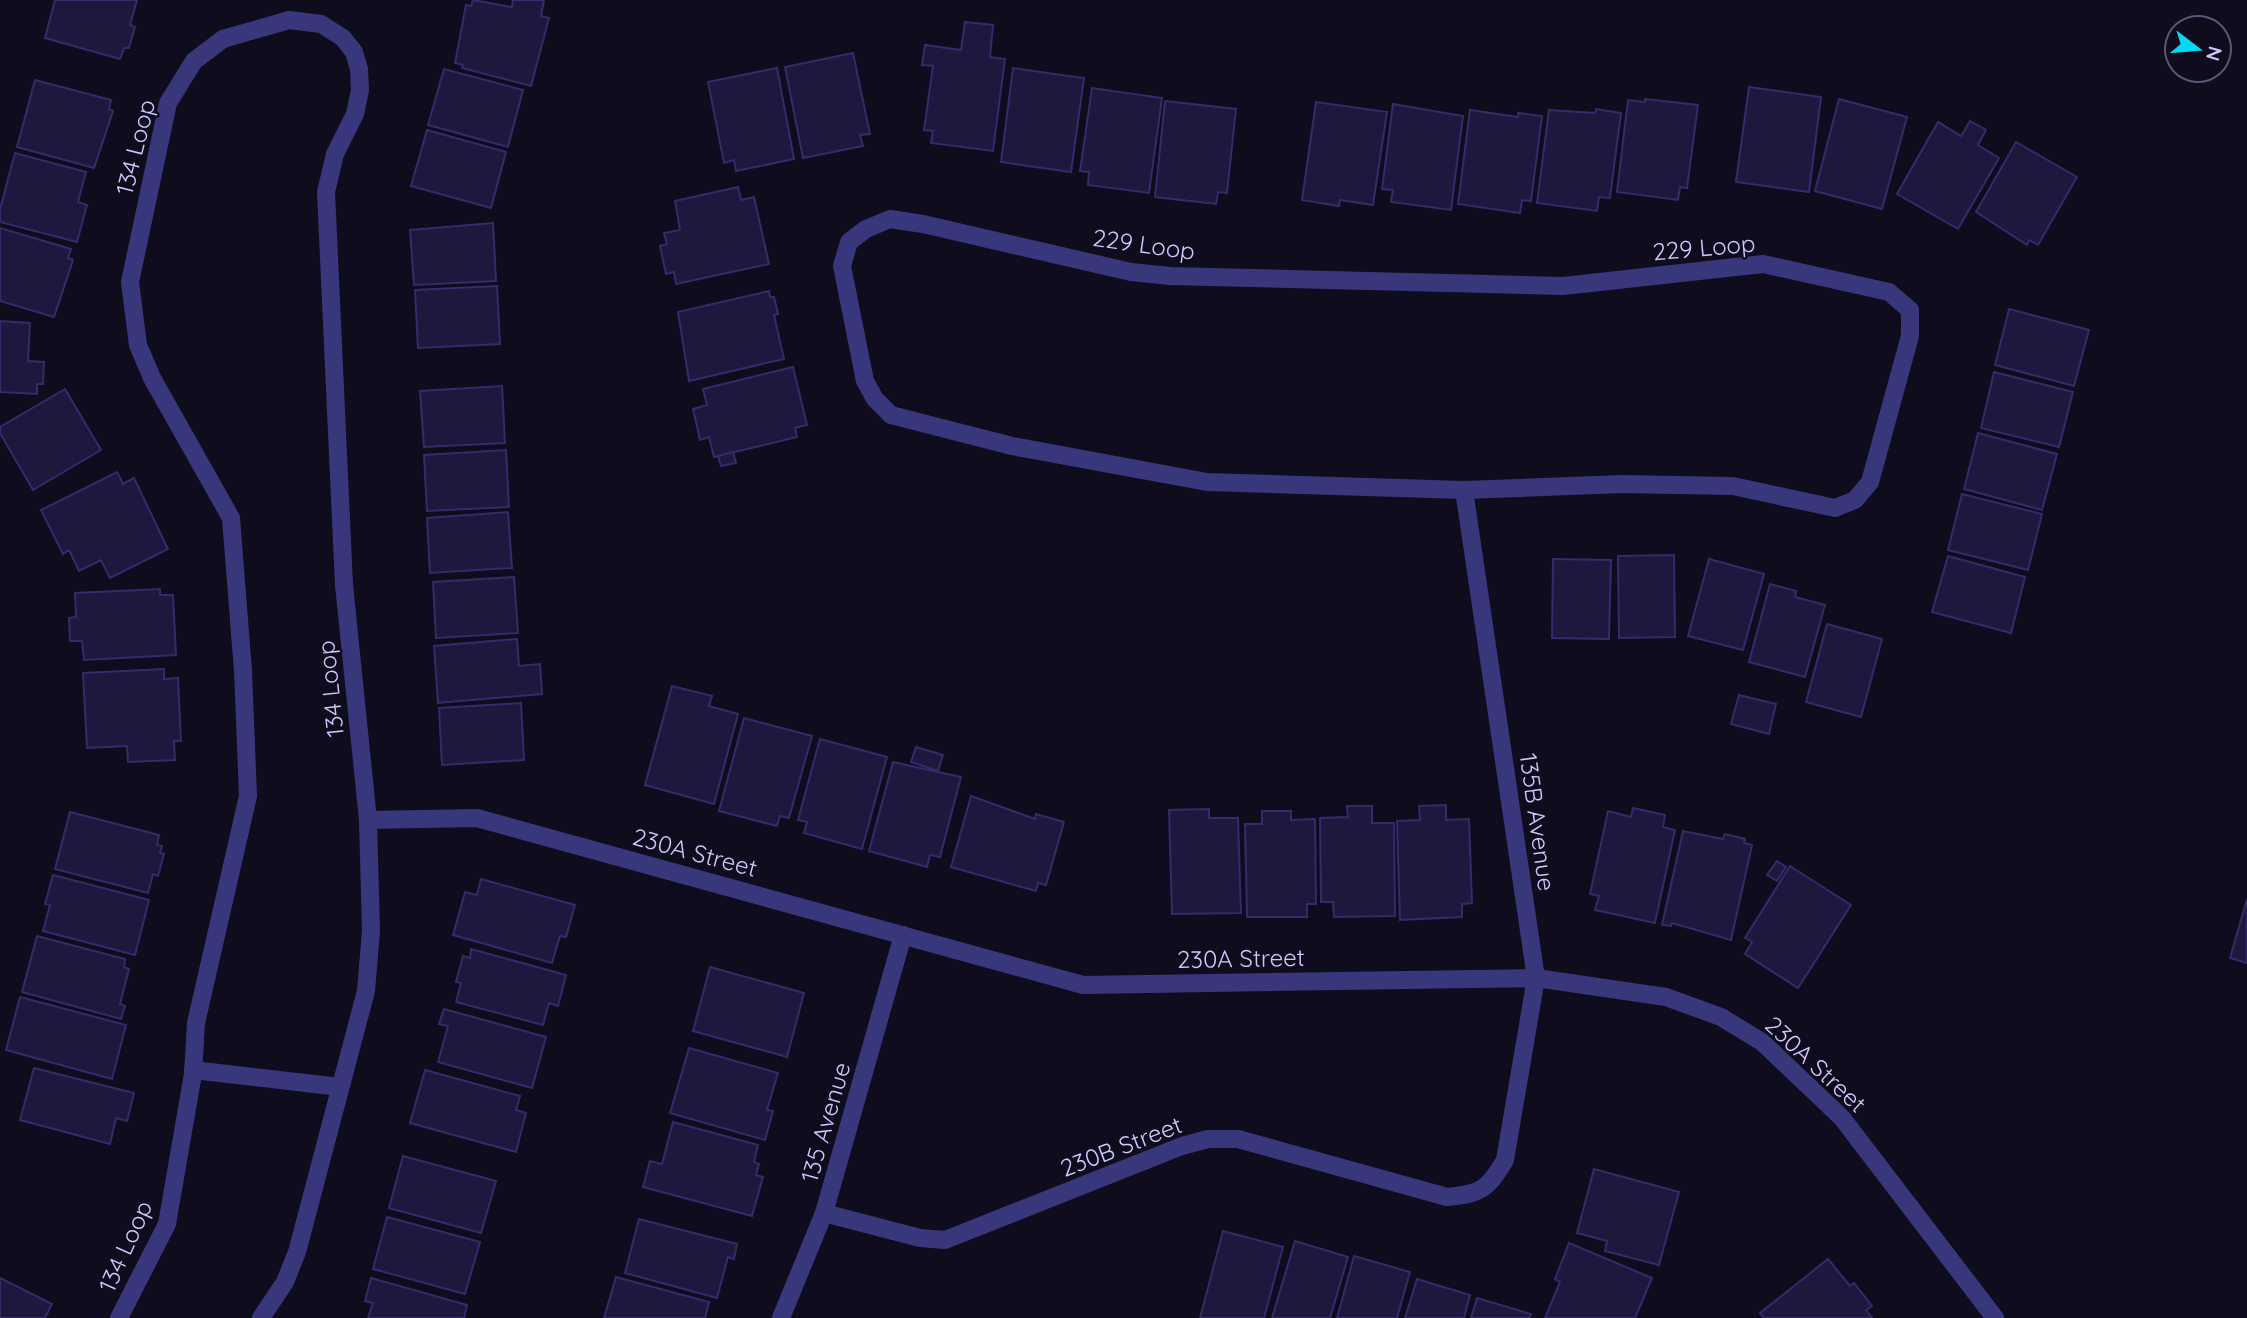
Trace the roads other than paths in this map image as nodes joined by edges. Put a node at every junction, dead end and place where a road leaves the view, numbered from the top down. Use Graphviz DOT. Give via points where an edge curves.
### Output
graph roads {
  1 [pos="1464,490"];
  2 [pos="368,820"];
  3 [pos="903,935"];
  4 [pos="1536,978"];
  5 [pos="193,1070"];
  6 [pos="340,1087"];
  7 [pos="1505,1160"];
  8 [pos="824,1213"];
  9 [pos="119,1318"];
  10 [pos="261,1318"];
  11 [pos="781,1318"];
  12 [pos="1996,1318"];
  1 -- 1 [label="street, 229 Loop" via="1207,482 1012,446 891,415 864,381 842,266 849,242 890,219 1131,272 1563,286 1763,264 1889,292 1910,310 1910,336 1870,482 1855,500 1835,508 1733,486 1622,484"];
  1 -- 4 [label="street, 135B Avenue"];
  2 -- 3 [label="street, 230A Street" via="477,818"];
  2 -- 5 [label="street, 134 Loop" via="344,585 326,192 335,154 355,114 359,69 343,38 321,24 289,20 223,38 194,61 168,103 130,282 138,345 152,378 231,518 248,796 196,1023"];
  2 -- 6 [label="street, 134 Loop" via="371,931 366,991"];
  3 -- 4 [label="street, 230A Street" via="1083,985"];
  3 -- 8 [label="street, 135 Avenue"];
  4 -- 7 [label="street, 135B Avenue"];
  4 -- 12 [label="street, 230A Street" via="1666,997 1721,1017 1762,1042 1842,1118"];
  5 -- 6 [label="street"];
  5 -- 9 [label="street, 134 Loop" via="167,1224"];
  6 -- 10 [label="street, 134 Loop" via="297,1252 285,1282"];
  7 -- 8 [label="street, 230B Street" via="1491,1183 1473,1195 1447,1197 1238,1139 1208,1139 945,1240"];
  8 -- 11 [label="street, 135 Avenue"];
}
